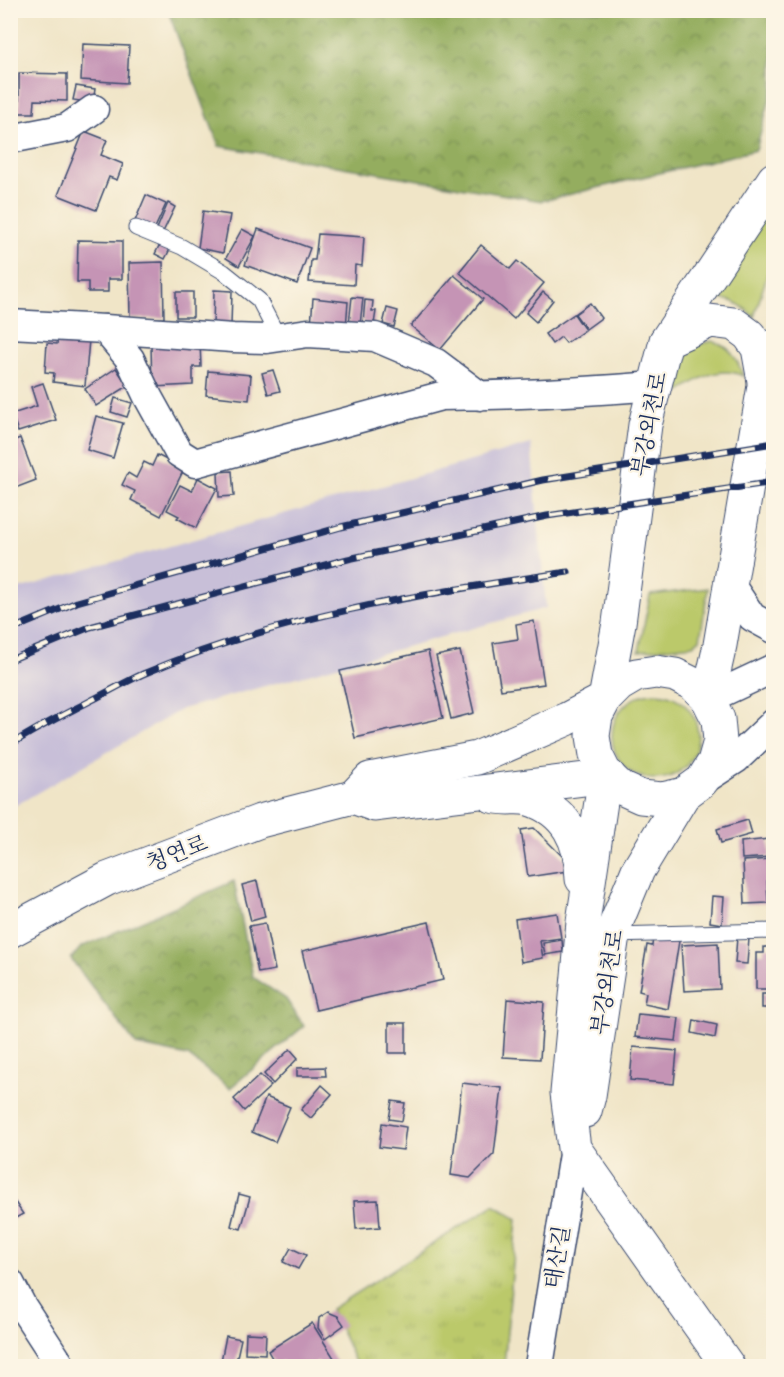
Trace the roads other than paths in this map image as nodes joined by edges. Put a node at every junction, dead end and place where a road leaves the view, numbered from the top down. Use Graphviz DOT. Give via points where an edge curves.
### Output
graph roads {
  1 [pos="94,109"];
  2 [pos="10,139"];
  3 [pos="774,179"];
  4 [pos="136,228"];
  5 [pos="10,324"];
  6 [pos="105,329"];
  7 [pos="278,337"];
  8 [pos="666,341"];
  9 [pos="774,346"];
  10 [pos="655,386"];
  11 [pos="764,386"];
  12 [pos="480,396"];
  13 [pos="730,584"];
  14 [pos="774,629"];
  15 [pos="774,668"];
  16 [pos="605,699"];
  17 [pos="708,699"];
  18 [pos="774,723"];
  19 [pos="609,776"];
  20 [pos="693,787"];
  21 [pos="480,791"];
  22 [pos="353,797"];
  23 [pos="598,929"];
  24 [pos="10,931"];
  25 [pos="774,931"];
  26 [pos="574,1148"];
  27 [pos="11,1285"];
  28 [pos="61,1366"];
  29 [pos="539,1366"];
  30 [pos="728,1366"];
  1 -- 2 [label="street" via="67,128"];
  3 -- 8 [label="main road, 부강외천로"];
  4 -- 7 [label="lane" via="182,247 224,272 259,300"];
  5 -- 6 [label="street"];
  6 -- 7 [label="street" via="233,338"];
  6 -- 12 [label="street" via="130,359 179,453 195,463 441,396"];
  7 -- 12 [label="street" via="308,333 375,337 436,363"];
  8 -- 10 [label="main road, 부강외천로"];
  8 -- 11 [label="main road" via="710,321 734,324 758,348"];
  9 -- 11 [label="main road"];
  10 -- 12 [label="street"];
  10 -- 16 [label="main road, 부강외천로" via="645,425"];
  11 -- 13 [label="main road"];
  13 -- 14 [label="street" via="752,618"];
  13 -- 17 [label="main road"];
  15 -- 17 [label="street"];
  16 -- 17 [label="main road" via="636,675 656,672 675,675 693,684"];
  16 -- 19 [label="main road" via="596,716 593,736 596,755"];
  16 -- 22 [label="main road" via="567,720 477,758 370,779"];
  17 -- 20 [label="main road" via="718,719 720,741 714,762"];
  18 -- 20 [label="street" via="736,759"];
  19 -- 20 [label="main road" via="621,788 641,797 663,799"];
  19 -- 21 [label="main road"];
  19 -- 23 [label="main road, 부강외천로" via="602,795"];
  20 -- 23 [label="main road, 부강외천로" via="638,870 614,928"];
  21 -- 22 [label="main road" via="375,805"];
  21 -- 23 [label="main road" via="495,798 528,799 561,817 571,831 581,860"];
  22 -- 24 [label="main road, 청연로" via="260,821 107,879"];
  23 -- 25 [label="lane"];
  23 -- 26 [label="main road, 부강외천로" via="567,1093"];
  26 -- 29 [label="street, 태산길"];
  26 -- 30 [label="main road, 부강외천로"];
  27 -- 28 [label="street"];
}
